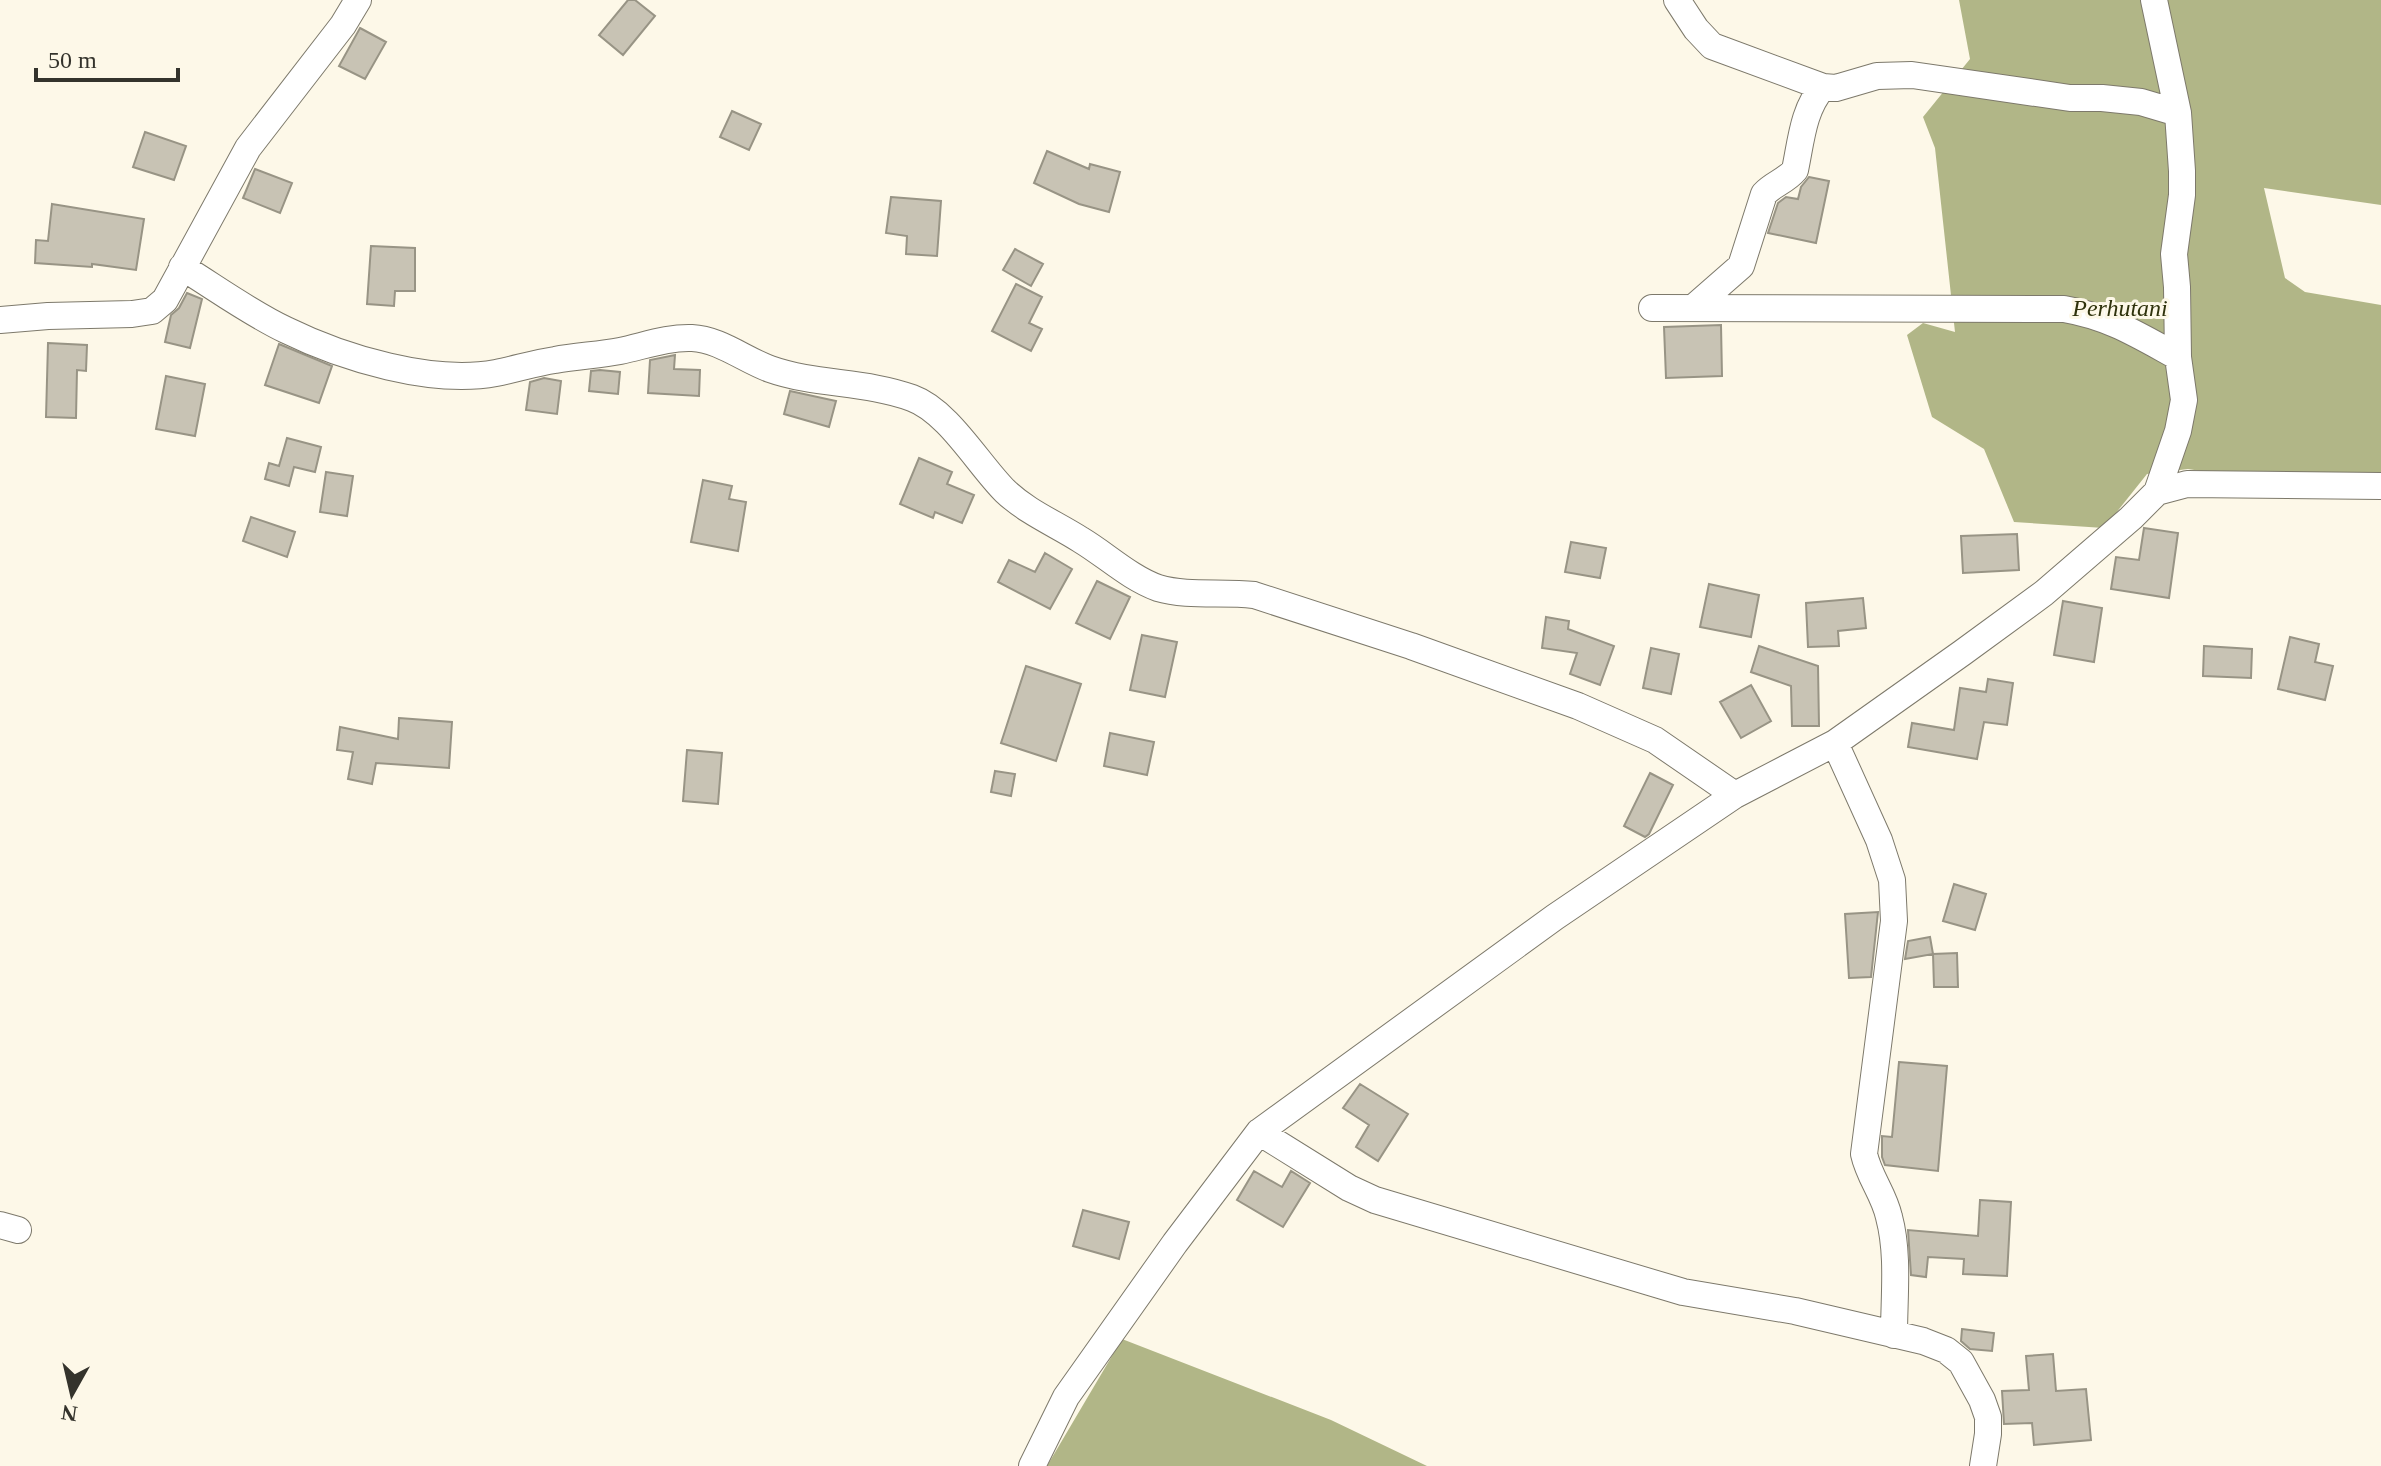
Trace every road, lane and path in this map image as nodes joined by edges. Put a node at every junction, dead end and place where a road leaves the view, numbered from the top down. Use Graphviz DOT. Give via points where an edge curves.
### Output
graph roads {
  1 [pos="358,0"];
  2 [pos="1677,0"];
  3 [pos="2154,0"];
  4 [pos="1823,87"];
  5 [pos="2178,113"];
  6 [pos="182,267"];
  7 [pos="1652,308"];
  8 [pos="1693,308"];
  9 [pos="0,320"];
  10 [pos="2178,357"];
  11 [pos="2170,456"];
  12 [pos="2187,484"];
  13 [pos="2381,486"];
  14 [pos="2157,492"];
  15 [pos="1835,743"];
  16 [pos="1735,795"];
  17 [pos="1259,1132"];
  18 [pos="1894,1335"];
  19 [pos="1032,1466"];
  20 [pos="1983,1466"];
  1 -- 6 [label="street" via="248,148"];
  2 -- 4 [label="street" via="1712,46"];
  3 -- 5 [label="street"];
  4 -- 5 [label="street" via="1912,75 2070,98 2141,102"];
  4 -- 8 [label="street" via="1806,116 1795,170 1764,194 1741,266"];
  5 -- 10 [label="street"];
  6 -- 9 [label="street" via="165,300 152,311"];
  6 -- 16 [label="street" via="322,347 430,374 497,373 693,338 771,370 913,398 931,408 1005,491 1143,581 1175,592 1254,595 1578,706 1655,740"];
  7 -- 8 [label="street"];
  8 -- 10 [label="street" via="2064,309 2117,323"];
  10 -- 11 [label="street" via="2184,400"];
  11 -- 12 [label="street"];
  11 -- 14 [label="street"];
  12 -- 13 [label="street"];
  12 -- 14 [label="street"];
  14 -- 15 [label="street" via="2044,593"];
  15 -- 16 [label="street"];
  15 -- 18 [label="street" via="1892,880 1894,921 1864,1154 1891,1226"];
  16 -- 17 [label="street" via="1555,917"];
  17 -- 18 [label="street" via="1375,1200 1683,1292"];
  17 -- 19 [label="street" via="1066,1397"];
  18 -- 20 [label="street" via="1946,1350 1961,1362 1988,1417"];
}
